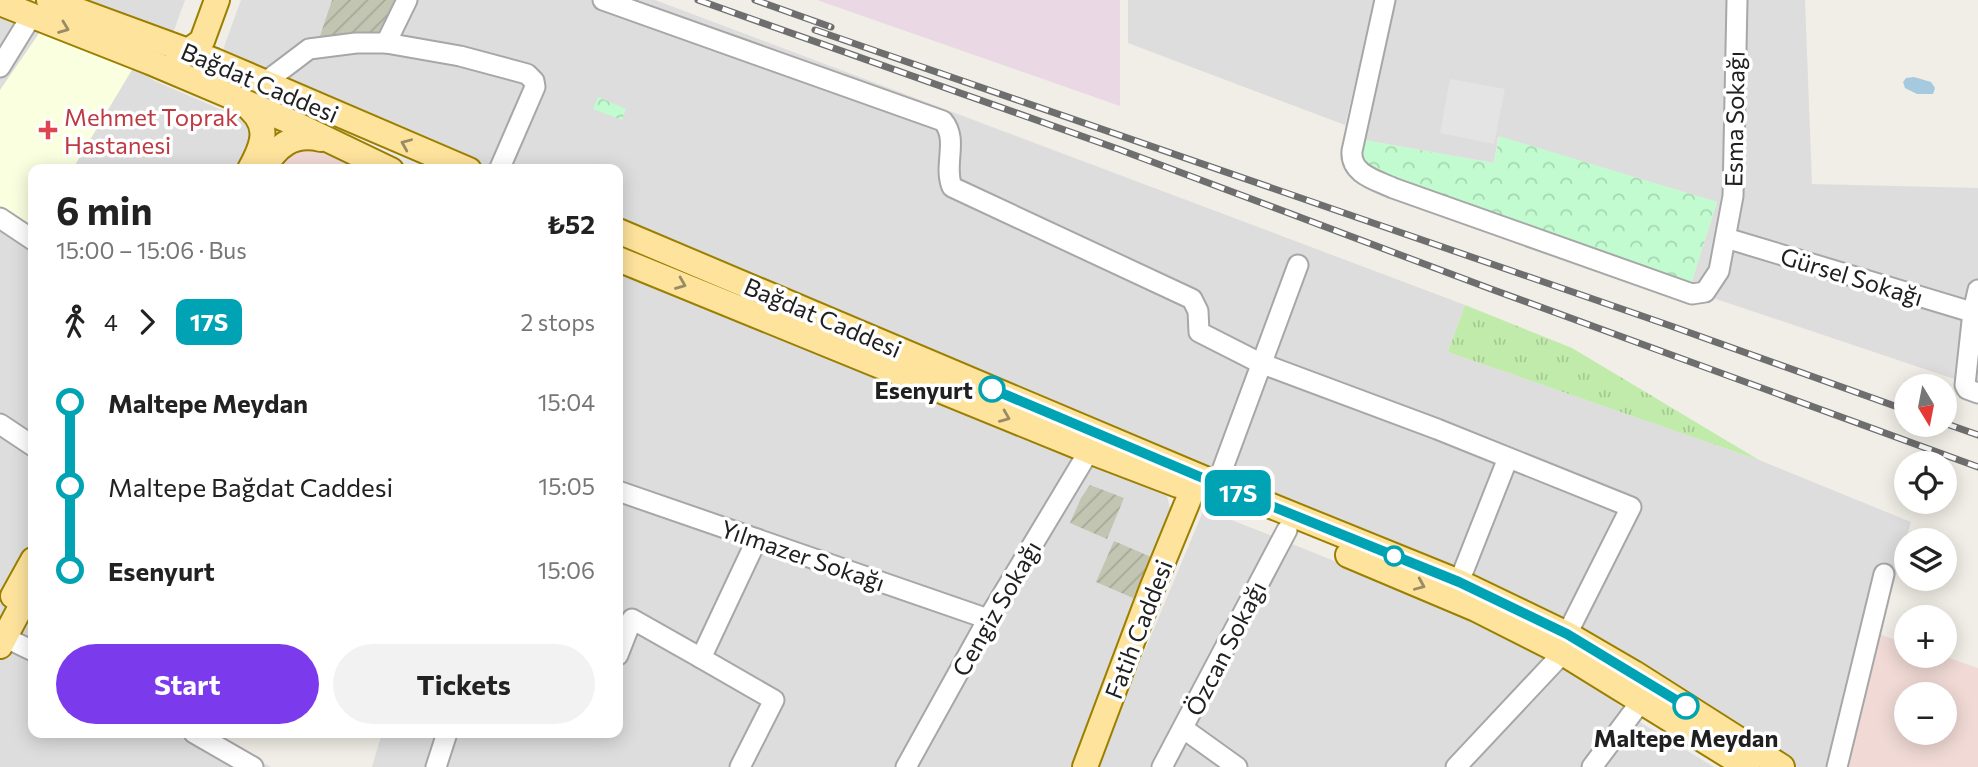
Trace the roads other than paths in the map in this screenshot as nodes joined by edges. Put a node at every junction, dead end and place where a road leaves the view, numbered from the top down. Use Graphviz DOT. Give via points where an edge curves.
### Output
graph roads {
  1 [pos="203,0"];
  2 [pos="217,0"];
  3 [pos="407,0"];
  4 [pos="603,0"];
  5 [pos="1385,0"];
  6 [pos="1737,0"];
  7 [pos="0,3"];
  8 [pos="40,8"];
  9 [pos="386,43"];
  10 [pos="193,45"];
  11 [pos="150,62"];
  12 [pos="0,67"];
  13 [pos="264,83"];
  14 [pos="205,86"];
  15 [pos="238,100"];
  16 [pos="325,110"];
  17 [pos="287,120"];
  18 [pos="332,142"];
  19 [pos="263,158"];
  20 [pos="378,164"];
  21 [pos="455,164"];
  22 [pos="502,164"];
  23 [pos="0,218"];
  24 [pos="623,232"];
  25 [pos="28,237"];
  26 [pos="1726,238"];
  27 [pos="623,261"];
  28 [pos="1298,265"];
  29 [pos="1978,290"];
  30 [pos="1975,313"];
  31 [pos="1260,363"];
  32 [pos="1978,393"];
  33 [pos="0,424"];
  34 [pos="28,443"];
  35 [pos="1089,451"];
  36 [pos="1508,458"];
  37 [pos="1217,484"];
  38 [pos="1192,491"];
  39 [pos="623,493"];
  40 [pos="1287,530"];
  41 [pos="757,539"];
  42 [pos="28,572"];
  43 [pos="1884,574"];
  44 [pos="1459,582"];
  45 [pos="28,592"];
  46 [pos="988,620"];
  47 [pos="1,634"];
  48 [pos="623,643"];
  49 [pos="1565,643"];
  50 [pos="28,648"];
  51 [pos="701,658"];
  52 [pos="1647,694"];
  53 [pos="1184,729"];
  54 [pos="203,738"];
  55 [pos="445,738"];
  56 [pos="253,767"];
  57 [pos="436,767"];
  58 [pos="740,767"];
  59 [pos="906,767"];
  60 [pos="1085,767"];
  61 [pos="1162,767"];
  62 [pos="1237,767"];
  63 [pos="1456,767"];
  64 [pos="1592,767"];
  65 [pos="1747,767"];
  66 [pos="1781,767"];
  67 [pos="1837,767"];
  1 -- 10 [label="main road"];
  2 -- 10 [label="main road"];
  3 -- 9 [label="street"];
  4 -- 31 [label="street" via="943,121 951,136 952,187 1192,299 1199,332"];
  5 -- 26 [label="street, Esma Sokağı" via="1351,157 1364,175 1692,294 1705,292 1712,284"];
  6 -- 26 [label="street, Esma Sokağı" via="1733,196"];
  7 -- 8 [label="main road, Bağdat Caddesi"];
  8 -- 10 [label="main road, Bağdat Caddesi"];
  8 -- 11 [label="main road, Bağdat Caddesi, one-way"];
  8 -- 12 [label="street"];
  9 -- 13 [label="street" via="309,49"];
  9 -- 22 [label="street" via="460,56 527,74 534,81 536,87"];
  10 -- 11 [label="main road" via="173,61"];
  10 -- 13 [label="main road, Bağdat Caddesi"];
  10 -- 14 [label="main road" via="193,70"];
  11 -- 14 [label="main road, Bağdat Caddesi"];
  13 -- 16 [label="main road, Bağdat Caddesi"];
  14 -- 15 [label="main road, Bağdat Caddesi"];
  15 -- 17 [label="main road, Bağdat Caddesi"];
  15 -- 19 [label="main road" via="259,119"];
  16 -- 17 [label="main road" via="302,110"];
  21 -- 16 [label="main road, Bağdat Caddesi, one-way"];
  17 -- 18 [label="main road, Bağdat Caddesi"];
  17 -- 19 [label="main road"];
  18 -- 19 [label="main road" via="307,136 284,142"];
  18 -- 20 [label="main road, Bağdat Caddesi"];
  23 -- 25 [label="street"];
  24 -- 37 [label="main road, Bağdat Caddesi"];
  26 -- 30 [label="street, Gürsel Sokağı"];
  27 -- 35 [label="main road, Bağdat Caddesi, one-way"];
  28 -- 31 [label="street"];
  29 -- 30 [label="street"];
  30 -- 32 [label="street" via="1965,385"];
  31 -- 36 [label="street"];
  31 -- 37 [label="street"];
  33 -- 34 [label="street"];
  35 -- 38 [label="main road, Bağdat Caddesi"];
  35 -- 46 [label="street, Cengiz Sokağı"];
  36 -- 44 [label="street"];
  36 -- 49 [label="street" via="1631,507"];
  37 -- 44 [label="main road, Bağdat Caddesi"];
  38 -- 40 [label="main road, Bağdat Caddesi"];
  38 -- 60 [label="main road, Fatih Caddesi"];
  39 -- 41 [label="street, Yılmazer Sokağı"];
  40 -- 49 [label="main road, Bağdat Caddesi, one-way"];
  40 -- 53 [label="street, Özcan Sokağı"];
  41 -- 46 [label="street, Yılmazer Sokağı"];
  41 -- 51 [label="street"];
  42 -- 47 [label="main road"];
  43 -- 67 [label="street"];
  44 -- 49 [label="main road, Bağdat Caddesi"];
  45 -- 47 [label="main road"];
  46 -- 59 [label="street, Cengiz Sokağı"];
  47 -- 50 [label="street"];
  48 -- 51 [label="street" via="632,619"];
  49 -- 52 [label="main road, Bağdat Caddesi"];
  49 -- 63 [label="street"];
  51 -- 58 [label="street" via="774,700"];
  52 -- 64 [label="street"];
  52 -- 65 [label="main road, Bağdat Caddesi"];
  52 -- 66 [label="main road, Bağdat Caddesi"];
  53 -- 61 [label="street, Özcan Sokağı"];
  53 -- 62 [label="street"];
  54 -- 56 [label="street"];
  55 -- 57 [label="street"];
}
